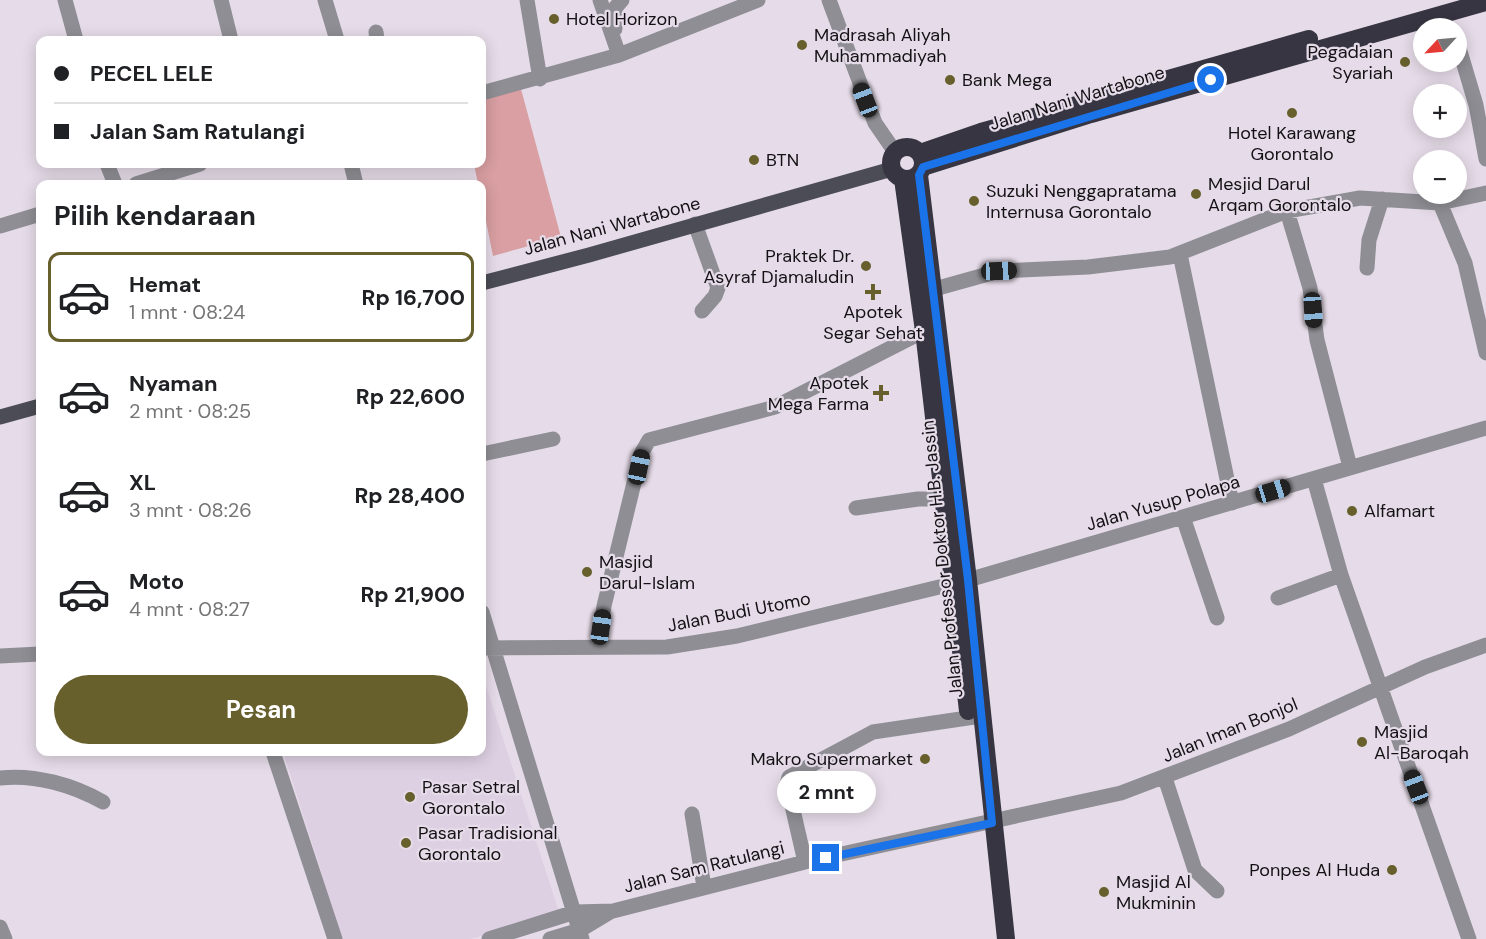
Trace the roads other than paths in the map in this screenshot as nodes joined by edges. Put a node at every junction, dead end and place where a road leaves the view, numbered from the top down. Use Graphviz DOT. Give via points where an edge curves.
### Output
graph roads {
  1 [pos="65,0"];
  2 [pos="221,0"];
  3 [pos="325,0"];
  4 [pos="527,0"];
  5 [pos="600,0"];
  6 [pos="622,0"];
  7 [pos="758,0"];
  8 [pos="829,0"];
  9 [pos="1486,2"];
  10 [pos="1455,10"];
  11 [pos="75,36"];
  12 [pos="230,36"];
  13 [pos="336,36"];
  14 [pos="617,49"];
  15 [pos="1466,72"];
  16 [pos="540,79"];
  17 [pos="486,92"];
  18 [pos="1486,159"];
  19 [pos="909,166"];
  20 [pos="187,168"];
  21 [pos="149,180"];
  22 [pos="1486,193"];
  23 [pos="1467,197"];
  24 [pos="1382,199"];
  25 [pos="1413,201"];
  26 [pos="1440,204"];
  27 [pos="1287,211"];
  28 [pos="36,215"];
  29 [pos="1,225"];
  30 [pos="695,225"];
  31 [pos="1180,254"];
  32 [pos="1367,268"];
  33 [pos="486,282"];
  34 [pos="931,290"];
  35 [pos="702,311"];
  36 [pos="924,331"];
  37 [pos="1486,352"];
  38 [pos="939,406"];
  39 [pos="36,407"];
  40 [pos="0,417"];
  41 [pos="1486,428"];
  42 [pos="553,439"];
  43 [pos="486,453"];
  44 [pos="1350,467"];
  45 [pos="1314,479"];
  46 [pos="943,499"];
  47 [pos="1232,503"];
  48 [pos="856,508"];
  49 [pos="1183,517"];
  50 [pos="1341,576"];
  51 [pos="961,582"];
  52 [pos="1278,598"];
  53 [pos="1217,618"];
  54 [pos="1486,645"];
  55 [pos="598,647"];
  56 [pos="487,648"];
  57 [pos="36,654"];
  58 [pos="0,656"];
  59 [pos="1380,687"];
  60 [pos="975,717"];
  61 [pos="274,756"];
  62 [pos="0,778"];
  63 [pos="1165,778"];
  64 [pos="103,802"];
  65 [pos="692,814"];
  66 [pos="986,824"];
  67 [pos="805,862"];
  68 [pos="704,887"];
  69 [pos="1217,891"];
  70 [pos="612,910"];
  71 [pos="575,912"];
  72 [pos="0,927"];
  73 [pos="581,935"];
  74 [pos="5,939"];
  75 [pos="335,939"];
  76 [pos="489,939"];
  77 [pos="550,939"];
  78 [pos="994,939"];
  79 [pos="1006,939"];
  80 [pos="1469,939"];
  1 -- 11 [label="street"];
  2 -- 12 [label="street"];
  3 -- 13 [label="street"];
  4 -- 16 [label="street"];
  5 -- 14 [label="street"];
  6 -- 14 [label="street" via="615,8"];
  7 -- 14 [label="street"];
  8 -- 19 [label="street" via="874,123"];
  9 -- 10 [label="highway, Jalan Nani Wartabone"];
  10 -- 19 [label="highway, Jalan Nani Wartabone" via="981,132"];
  14 -- 16 [label="street"];
  15 -- 18 [label="street"];
  16 -- 17 [label="street"];
  19 -- 30 [label="main road, Jalan Nani Wartabone"];
  19 -- 34 [label="highway, Jalan Professor Doktor H.B. Jassin"];
  19 -- 36 [label="highway, Jalan Professor Doktor H.B. Jassin"];
  20 -- 21 [label="street"];
  22 -- 23 [label="street"];
  24 -- 25 [label="street"];
  24 -- 27 [label="street" via="1360,198"];
  24 -- 32 [label="street" via="1369,240"];
  26 -- 37 [label="street" via="1465,263"];
  27 -- 31 [label="street"];
  27 -- 44 [label="street" via="1310,288 1317,340"];
  28 -- 29 [label="street"];
  30 -- 33 [label="main road, Jalan Nani Wartabone"];
  30 -- 35 [label="street" via="718,288"];
  31 -- 34 [label="street" via="1098,266 999,271"];
  31 -- 47 [label="street"];
  34 -- 38 [label="highway, Jalan Professor Doktor H.B. Jassin"];
  36 -- 38 [label="highway, Jalan Professor Doktor H.B. Jassin"];
  36 -- 55 [label="street" via="775,407 649,440 641,454 604,606"];
  38 -- 46 [label="highway, Jalan Professor Doktor H.B. Jassin"];
  38 -- 51 [label="highway, Jalan Professor Doktor H.B. Jassin"];
  39 -- 40 [label="main road"];
  41 -- 44 [label="street, Jalan Yusup Polapa"];
  42 -- 43 [label="street"];
  44 -- 45 [label="street, Jalan Yusup Polapa"];
  45 -- 47 [label="street, Jalan Yusup Polapa"];
  45 -- 50 [label="street"];
  46 -- 48 [label="street"];
  46 -- 51 [label="highway, Jalan Professor Doktor H.B. Jassin"];
  47 -- 49 [label="street, Jalan Yusup Polapa"];
  49 -- 51 [label="street, Jalan Yusup Polapa"];
  49 -- 53 [label="street"];
  50 -- 52 [label="street"];
  50 -- 59 [label="street"];
  51 -- 55 [label="street, Jalan Budi Utomo" via="737,636 667,647"];
  51 -- 60 [label="highway, Jalan Professor Doktor H.B. Jassin"];
  54 -- 59 [label="street, Jalan Iman Bonjol"];
  55 -- 56 [label="street, Jalan Budi Utomo"];
  56 -- 71 [label="street"];
  57 -- 58 [label="street"];
  59 -- 63 [label="street, Jalan Iman Bonjol" via="1289,729"];
  59 -- 80 [label="street"];
  60 -- 66 [label="highway, Jalan Professor Doktor H.B. Jassin"];
  60 -- 67 [label="street" via="873,732 789,777 787,784"];
  61 -- 75 [label="street"];
  62 -- 64 [label="street" via="58,784 84,791"];
  63 -- 66 [label="street, Jalan Iman Bonjol" via="1120,793"];
  63 -- 69 [label="street" via="1195,870"];
  65 -- 68 [label="street"];
  66 -- 67 [label="street, Jalan Sam Ratulangi"];
  66 -- 78 [label="highway, Jalan Professor Doktor H.B. Jassin"];
  66 -- 79 [label="highway, Jalan Professor Doktor H.B. Jassin"];
  67 -- 68 [label="street, Jalan Sam Ratulangi"];
  68 -- 70 [label="street, Jalan Sam Ratulangi"];
  70 -- 71 [label="street, Jalan Sam Ratulangi"];
  70 -- 73 [label="street, Jalan Sam Ratulangi"];
  71 -- 73 [label="street"];
  71 -- 76 [label="street, Jalan Sam Ratulangi"];
  72 -- 74 [label="street"];
  73 -- 77 [label="street, Jalan Sam Ratulangi"];
}
